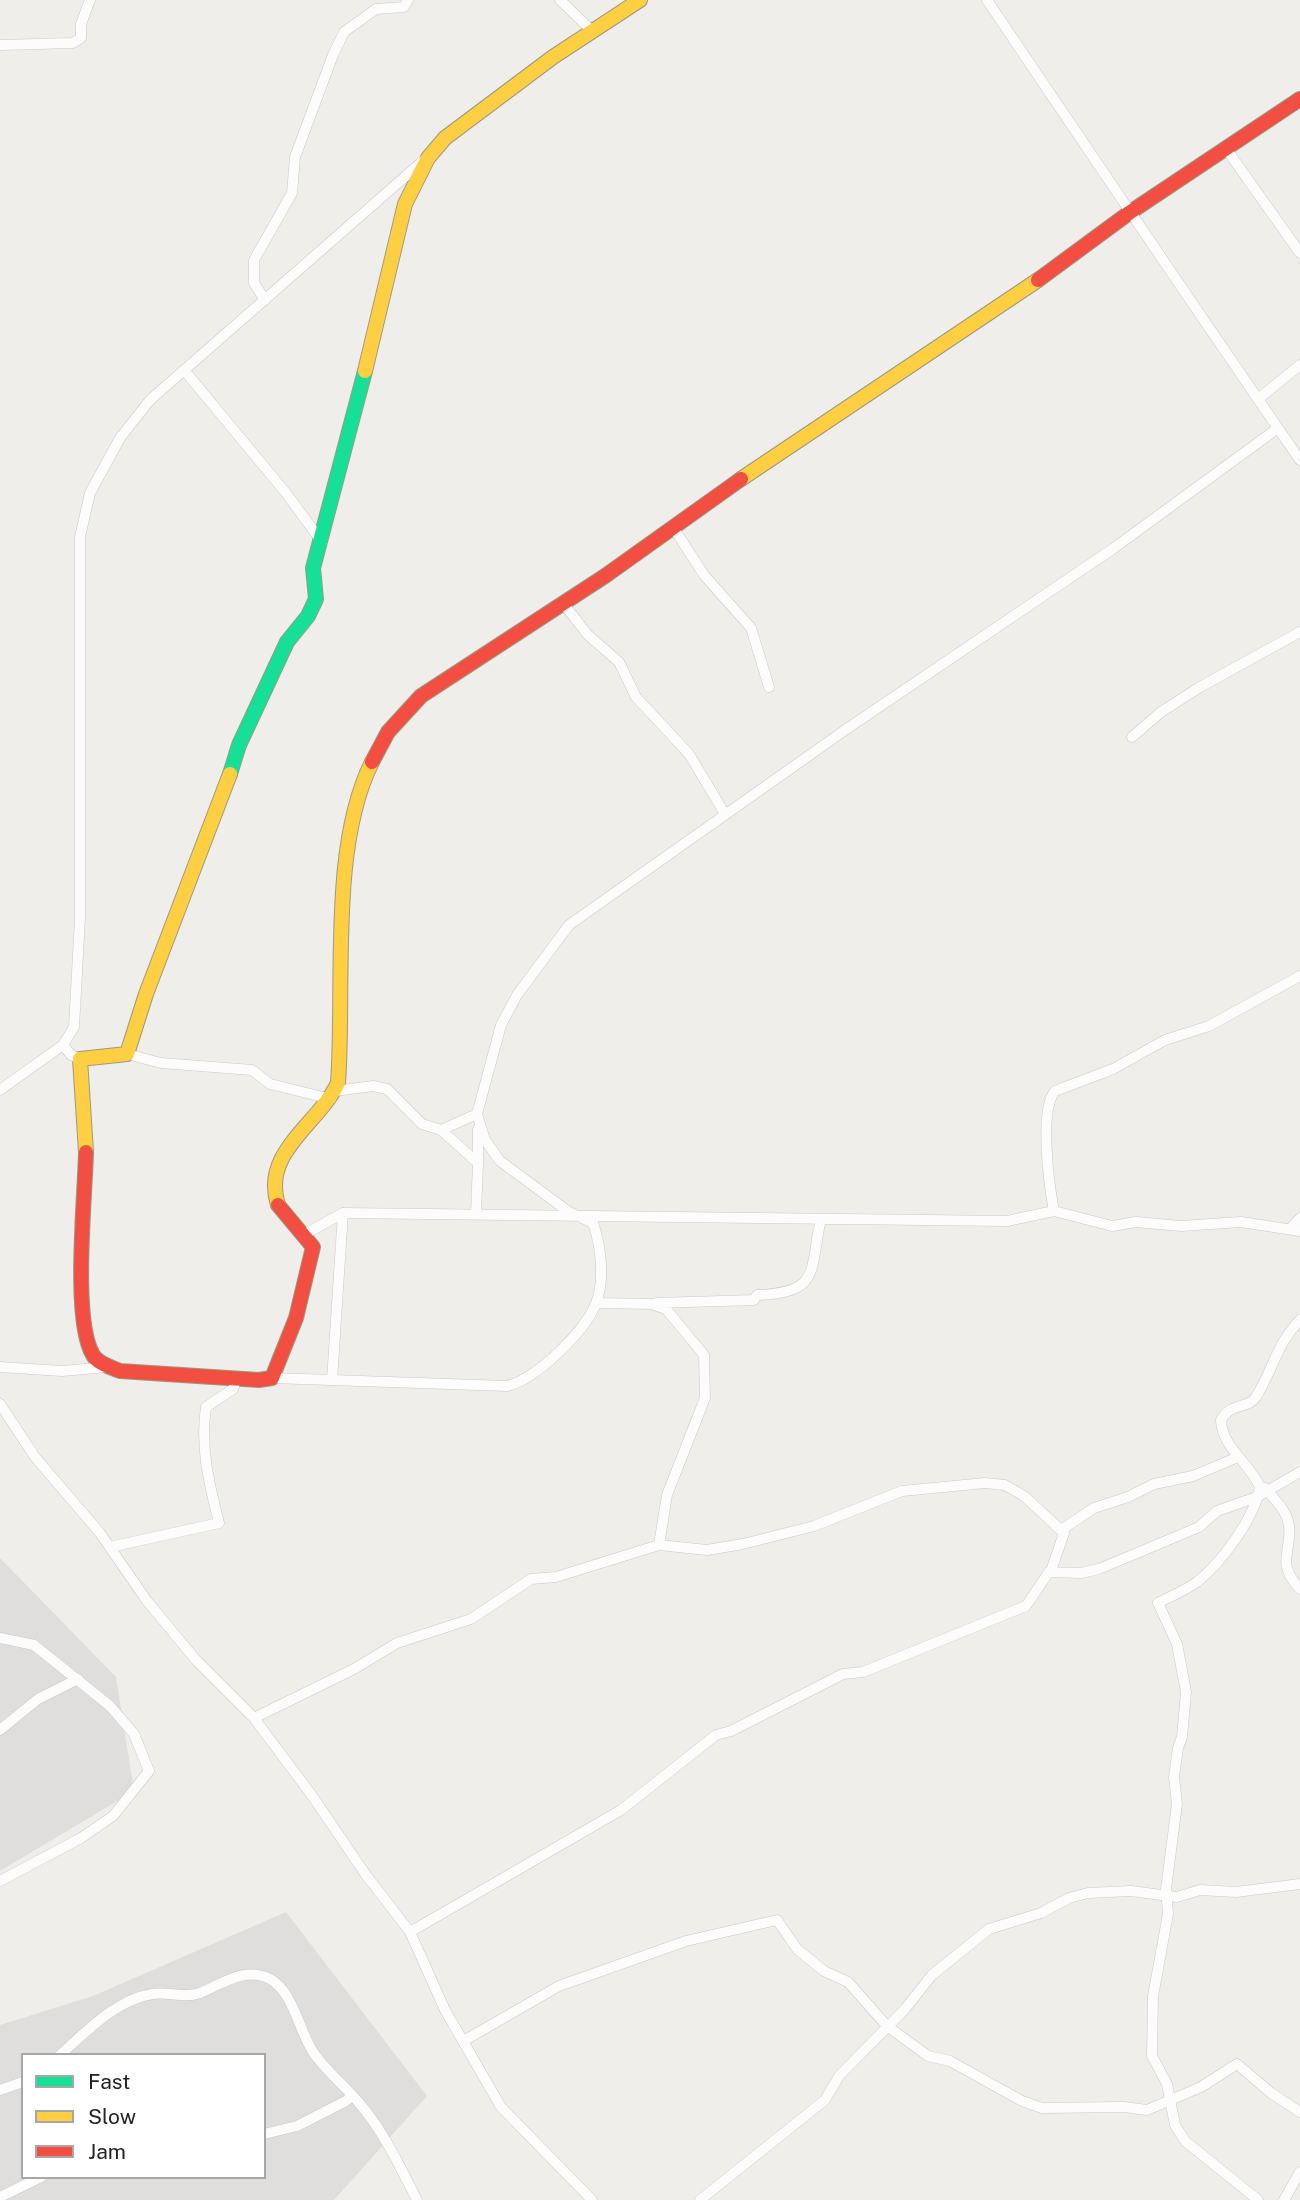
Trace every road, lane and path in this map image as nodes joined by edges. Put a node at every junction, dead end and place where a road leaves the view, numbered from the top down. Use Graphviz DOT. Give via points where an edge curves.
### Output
graph roads {
  1 [pos="90,0"];
  2 [pos="408,0"];
  3 [pos="560,0"];
  4 [pos="640,0"];
  5 [pos="987,0"];
  6 [pos="593,32"];
  7 [pos="0,45"];
  8 [pos="1300,99"];
  9 [pos="1227,150"];
  10 [pos="430,155"];
  11 [pos="1129,213"];
  12 [pos="1300,253"];
  13 [pos="265,300"];
  14 [pos="1300,365"];
  15 [pos="184,370"];
  16 [pos="1258,399"];
  17 [pos="1278,428"];
  18 [pos="1300,460"];
  19 [pos="673,527"];
  20 [pos="322,542"];
  21 [pos="563,603"];
  22 [pos="1300,632"];
  23 [pos="769,687"];
  24 [pos="1132,737"];
  25 [pos="725,814"];
  26 [pos="1300,976"];
  27 [pos="63,1045"];
  28 [pos="127,1054"];
  29 [pos="80,1059"];
  30 [pos="0,1090"];
  31 [pos="333,1096"];
  32 [pos="478,1119"];
  33 [pos="441,1130"];
  34 [pos="478,1163"];
  35 [pos="1054,1211"];
  36 [pos="344,1213"];
  37 [pos="476,1214"];
  38 [pos="581,1216"];
  39 [pos="821,1219"];
  40 [pos="1300,1219"];
  41 [pos="1295,1230"];
  42 [pos="305,1234"];
  43 [pos="596,1304"];
  44 [pos="652,1304"];
  45 [pos="1300,1320"];
  46 [pos="0,1367"];
  47 [pos="108,1367"];
  48 [pos="237,1378"];
  49 [pos="272,1378"];
  50 [pos="332,1380"];
  51 [pos="0,1404"];
  52 [pos="1238,1457"];
  53 [pos="1300,1472"];
  54 [pos="1256,1477"];
  55 [pos="1268,1492"];
  56 [pos="1257,1497"];
  57 [pos="1061,1530"];
  58 [pos="659,1545"];
  59 [pos="110,1547"];
  60 [pos="1051,1571"];
  61 [pos="1300,1589"];
  62 [pos="0,1638"];
  63 [pos="78,1679"];
  64 [pos="254,1718"];
  65 [pos="0,1730"];
  66 [pos="0,1881"];
  67 [pos="1300,1884"];
  68 [pos="1166,1896"];
  69 [pos="410,1932"];
  70 [pos="887,2026"];
  71 [pos="465,2040"];
  72 [pos="62,2053"];
  73 [pos="21,2083"];
  74 [pos="0,2090"];
  75 [pos="352,2095"];
  76 [pos="1170,2102"];
  77 [pos="1300,2112"];
  78 [pos="266,2134"];
  79 [pos="1300,2172"];
  80 [pos="37,2179"];
  81 [pos="0,2197"];
  82 [pos="417,2200"];
  83 [pos="592,2200"];
  84 [pos="700,2200"];
  85 [pos="1258,2200"];
  86 [pos="1284,2200"];
  1 -- 7 [label="street" via="81,24 82,38 72,43"];
  2 -- 13 [label="street" via="404,7 376,9 344,32 332,55 295,157 292,193 254,260 254,283"];
  3 -- 6 [label="street"];
  4 -- 6 [label="street"];
  5 -- 11 [label="street"];
  6 -- 10 [label="street" via="507,90"];
  8 -- 9 [label="street"];
  9 -- 11 [label="street"];
  9 -- 12 [label="street"];
  10 -- 13 [label="street"];
  10 -- 20 [label="street" via="399,225"];
  11 -- 16 [label="street"];
  11 -- 19 [label="street" via="1019,294"];
  13 -- 15 [label="street"];
  14 -- 16 [label="street"];
  15 -- 20 [label="street"];
  15 -- 27 [label="street" via="150,400 120,438 90,493 80,537 80,918 74,1027"];
  16 -- 17 [label="street"];
  17 -- 18 [label="street"];
  17 -- 25 [label="street" via="1103,556"];
  19 -- 21 [label="street"];
  19 -- 23 [label="street" via="704,575 751,628"];
  20 -- 28 [label="street" via="313,568 316,599 287,642 239,745"];
  21 -- 25 [label="street" via="588,635 619,662 636,697 689,754"];
  21 -- 31 [label="street" via="421,696 397,717 381,740 354,818 349,854 340,1068"];
  22 -- 24 [label="street" via="1200,687"];
  25 -- 32 [label="street" via="569,925 554,941 501,1026"];
  26 -- 35 [label="street" via="1209,1026 1165,1040 1113,1069 1055,1091 1045,1109"];
  27 -- 29 [label="street"];
  27 -- 30 [label="street"];
  28 -- 29 [label="street"];
  28 -- 31 [label="street" via="161,1063 252,1070 270,1084"];
  29 -- 47 [label="street" via="86,1144 82,1315 92,1354"];
  31 -- 33 [label="street" via="373,1086 387,1089 422,1124"];
  31 -- 42 [label="street" via="284,1150 272,1172 280,1212"];
  32 -- 33 [label="street"];
  32 -- 34 [label="street"];
  32 -- 38 [label="street" via="485,1140 500,1161"];
  33 -- 34 [label="street"];
  34 -- 37 [label="street"];
  35 -- 39 [label="street" via="1007,1221"];
  35 -- 41 [label="street" via="1112,1226 1241,1222"];
  36 -- 37 [label="street"];
  36 -- 42 [label="street"];
  36 -- 50 [label="street"];
  37 -- 38 [label="street"];
  38 -- 39 [label="street"];
  38 -- 43 [label="street" via="593,1223 598,1237"];
  39 -- 44 [label="street" via="813,1267 799,1288 757,1295 754,1300"];
  40 -- 41 [label="street"];
  42 -- 49 [label="street" via="313,1257"];
  43 -- 44 [label="street"];
  43 -- 50 [label="street" via="565,1344 521,1383"];
  44 -- 58 [label="street" via="666,1308 704,1355 705,1398 667,1495"];
  45 -- 52 [label="street" via="1255,1398 1234,1406 1221,1420 1223,1435"];
  46 -- 47 [label="street" via="62,1371"];
  47 -- 48 [label="street"];
  48 -- 49 [label="street"];
  48 -- 59 [label="street" via="233,1389 206,1407 202,1431 219,1523"];
  49 -- 50 [label="street"];
  51 -- 59 [label="street" via="35,1457"];
  52 -- 54 [label="street"];
  52 -- 57 [label="street" via="1094,1508"];
  53 -- 55 [label="street"];
  54 -- 55 [label="street"];
  54 -- 56 [label="street"];
  55 -- 56 [label="street"];
  55 -- 61 [label="street" via="1287,1519 1284,1559"];
  56 -- 60 [label="street" via="1217,1511 1199,1527 1099,1569"];
  56 -- 68 [label="street" via="1222,1557 1198,1582 1158,1603 1177,1644 1186,1692 1174,1777 1177,1804"];
  57 -- 58 [label="street" via="1024,1496 1004,1485 946,1484 890,1494 814,1526 743,1544 707,1550"];
  57 -- 60 [label="street" via="1064,1538"];
  58 -- 64 [label="street" via="556,1577 531,1579 471,1619 397,1643 354,1670"];
  59 -- 64 [label="street" via="196,1660"];
  60 -- 69 [label="street" via="1026,1605 863,1672 843,1674 716,1735 621,1810"];
  62 -- 63 [label="street" via="34,1645"];
  63 -- 65 [label="street" via="38,1699"];
  63 -- 66 [label="street" via="134,1734 149,1771 113,1816"];
  64 -- 69 [label="street"];
  67 -- 68 [label="street"];
  68 -- 70 [label="street" via="1131,1891 1088,1893 989,1929 932,1975"];
  68 -- 76 [label="street" via="1168,1913 1153,1996 1152,2056 1167,2084"];
  69 -- 71 [label="street" via="434,1989"];
  70 -- 71 [label="street" via="848,1982 824,1971 797,1949 777,1920 686,1941 559,1986"];
  70 -- 76 [label="street" via="928,2056 950,2061 1042,2108 1147,2110"];
  70 -- 84 [label="street" via="839,2076 825,2100"];
  71 -- 83 [label="street" via="501,2107"];
  72 -- 75 [label="street" via="93,2022 133,2002 153,1994 182,1997 199,1993 247,1974 271,1980 293,2008 312,2051"];
  73 -- 74 [label="street"];
  75 -- 78 [label="street" via="297,2126"];
  75 -- 82 [label="street" via="387,2143"];
  76 -- 77 [label="street" via="1237,2064"];
  76 -- 85 [label="street" via="1175,2125 1185,2141"];
  79 -- 86 [label="street"];
  80 -- 81 [label="street"];
}
